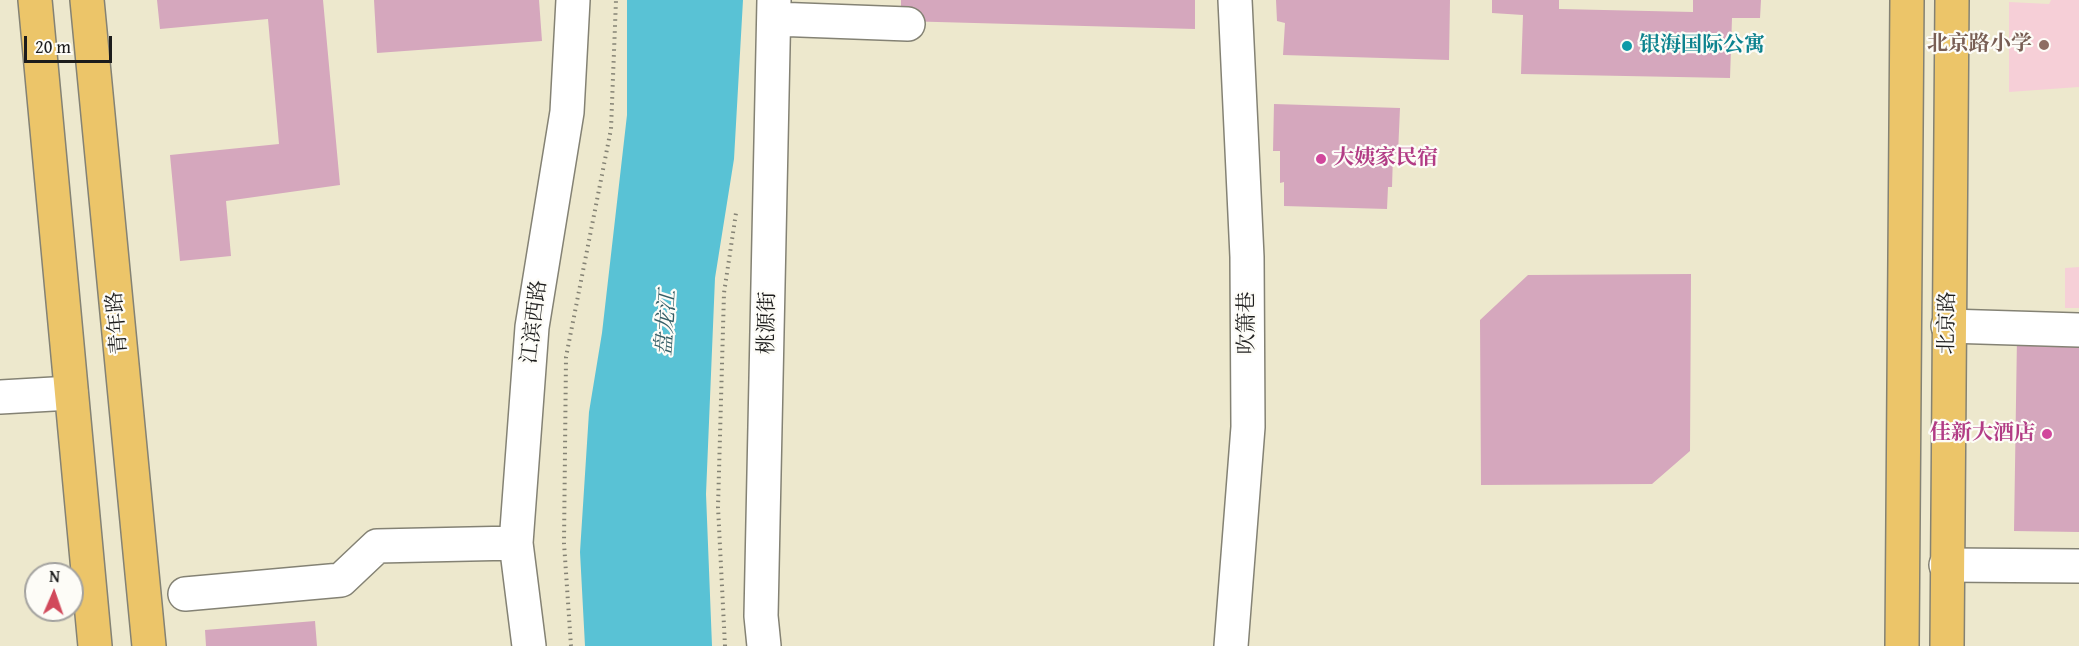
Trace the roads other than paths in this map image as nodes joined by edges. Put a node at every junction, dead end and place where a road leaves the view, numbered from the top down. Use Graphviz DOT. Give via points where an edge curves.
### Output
graph roads {
  1 [pos="35,0"];
  2 [pos="87,0"];
  3 [pos="573,0"];
  4 [pos="1235,0"];
  5 [pos="1906,0"];
  6 [pos="1952,0"];
  7 [pos="774,9"];
  8 [pos="908,24"];
  9 [pos="1948,326"];
  10 [pos="2079,330"];
  11 [pos="71,393"];
  12 [pos="0,397"];
  13 [pos="516,543"];
  14 [pos="1946,565"];
  15 [pos="2079,566"];
  16 [pos="185,594"];
  17 [pos="95,646"];
  18 [pos="149,646"];
  19 [pos="529,646"];
  20 [pos="764,646"];
  21 [pos="1231,646"];
  22 [pos="1902,646"];
  23 [pos="1947,646"];
  1 -- 11 [label="main road"];
  2 -- 18 [label="main road, 青年路"];
  3 -- 13 [label="street, 江滨西路" via="567,112 532,327"];
  4 -- 21 [label="street, 吹箫巷" via="1247,256 1248,428"];
  5 -- 22 [label="main road, 北京路"];
  6 -- 9 [label="main road, 北京路"];
  7 -- 8 [label="street"];
  7 -- 20 [label="street, 桃源街"];
  9 -- 10 [label="street"];
  9 -- 14 [label="main road, 北京路"];
  11 -- 12 [label="street"];
  11 -- 17 [label="main road"];
  13 -- 16 [label="street" via="377,546 341,580"];
  13 -- 19 [label="street, 江滨西路"];
  14 -- 15 [label="street"];
  14 -- 23 [label="main road, 北京路"];
}
